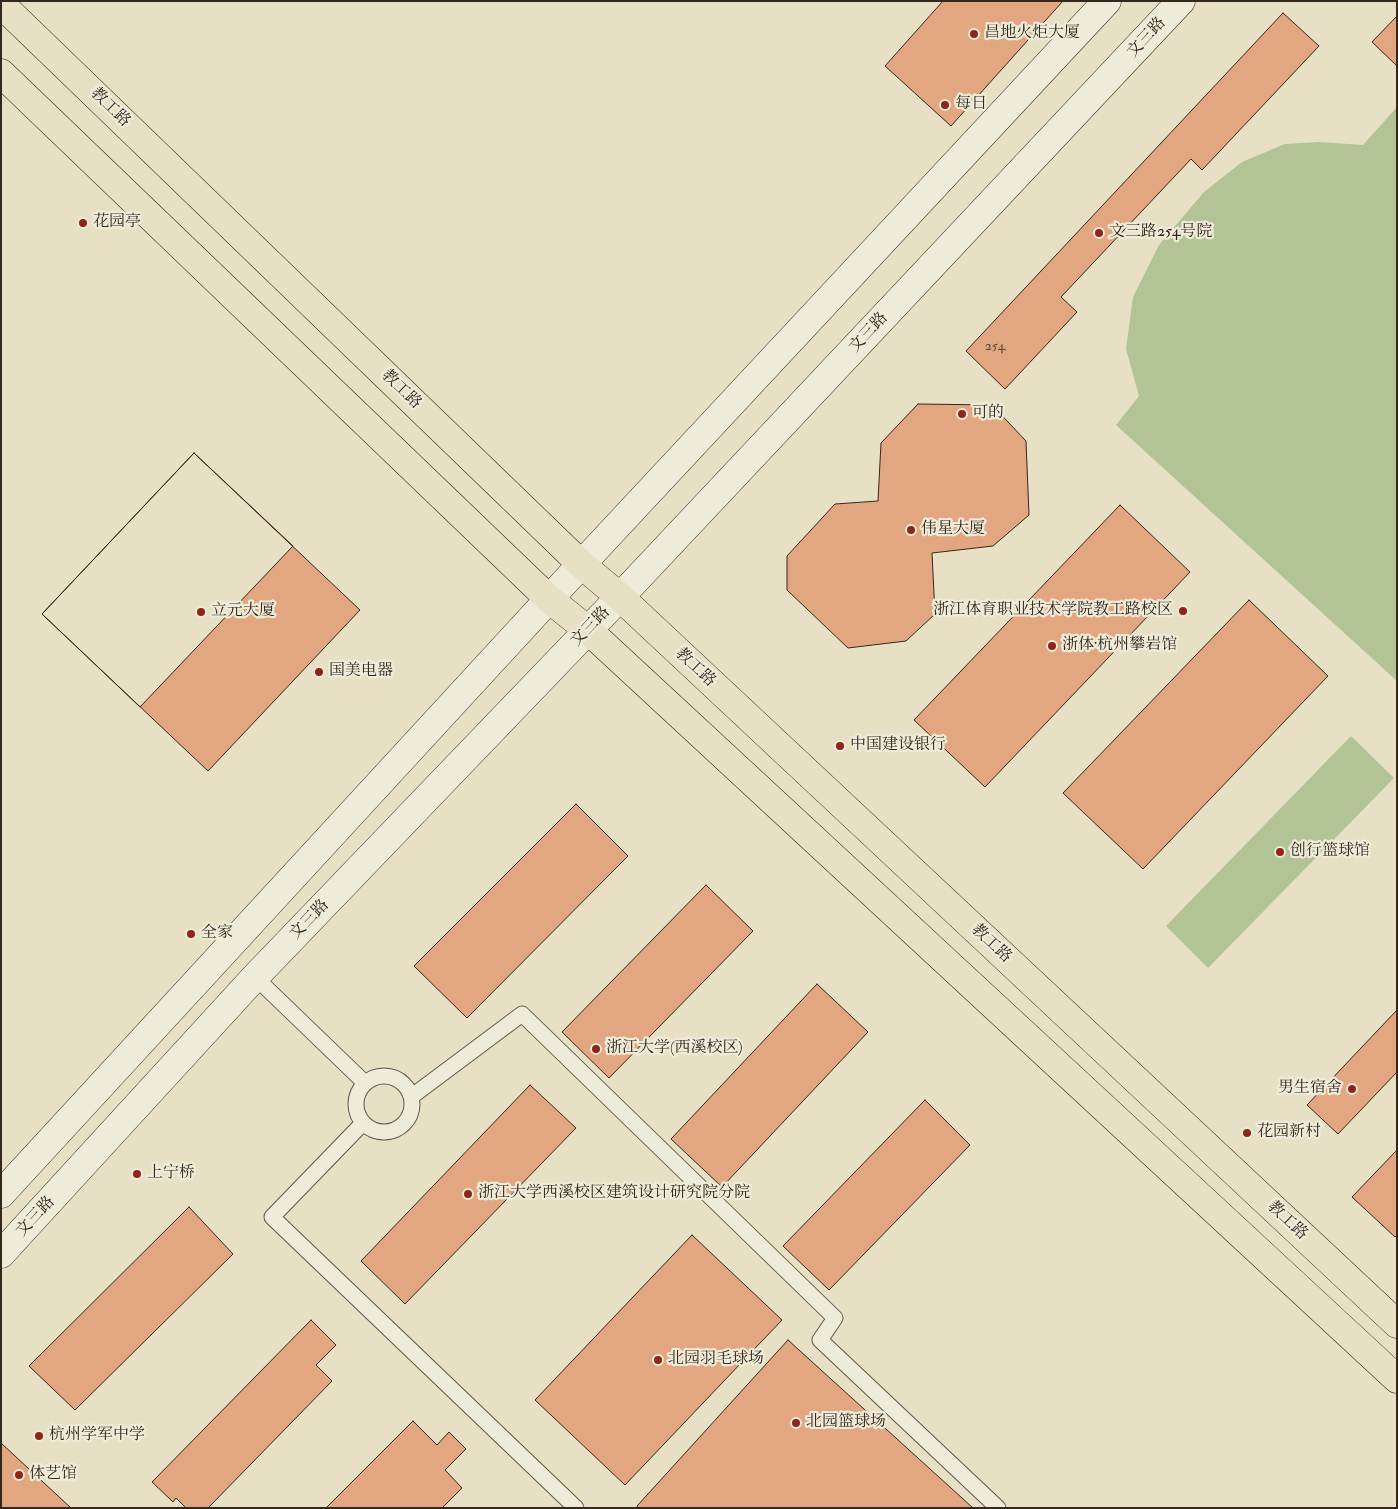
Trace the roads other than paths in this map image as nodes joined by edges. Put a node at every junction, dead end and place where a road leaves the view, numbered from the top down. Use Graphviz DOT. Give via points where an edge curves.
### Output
graph roads {
  1 [pos="1107,1"];
  2 [pos="1181,1"];
  3 [pos="1,4"];
  4 [pos="1,73"];
  5 [pos="582,566"];
  6 [pos="620,597"];
  7 [pos="549,599"];
  8 [pos="588,630"];
  9 [pos="255,977"];
  10 [pos="365,1083"];
  11 [pos="412,1097"];
  12 [pos="363,1123"];
  13 [pos="1,1194"];
  14 [pos="1,1254"];
  15 [pos="1397,1324"];
  16 [pos="1397,1379"];
  17 [pos="576,1508"];
  18 [pos="998,1508"];
  1 -- 5 [label="main road"];
  2 -- 6 [label="main road, 文三路"];
  3 -- 5 [label="main road, 教工路"];
  4 -- 7 [label="main road"];
  5 -- 6 [label="main road, 教工路"];
  5 -- 7 [label="main road"];
  6 -- 8 [label="main road, 文三路"];
  6 -- 15 [label="main road, 教工路"];
  7 -- 8 [label="main road"];
  7 -- 13 [label="main road"];
  8 -- 9 [label="main road, 文三路"];
  8 -- 16 [label="main road"];
  9 -- 10 [label="lane"];
  9 -- 14 [label="main road, 文三路"];
  10 -- 11 [label="lane" via="382,1076 392,1077 401,1082"];
  10 -- 12 [label="lane" via="356,1098"];
  11 -- 12 [label="lane" via="410,1116 397,1129 379,1132"];
  11 -- 18 [label="lane" via="522,1014 835,1318 820,1340"];
  12 -- 17 [label="lane" via="272,1217"];
}
